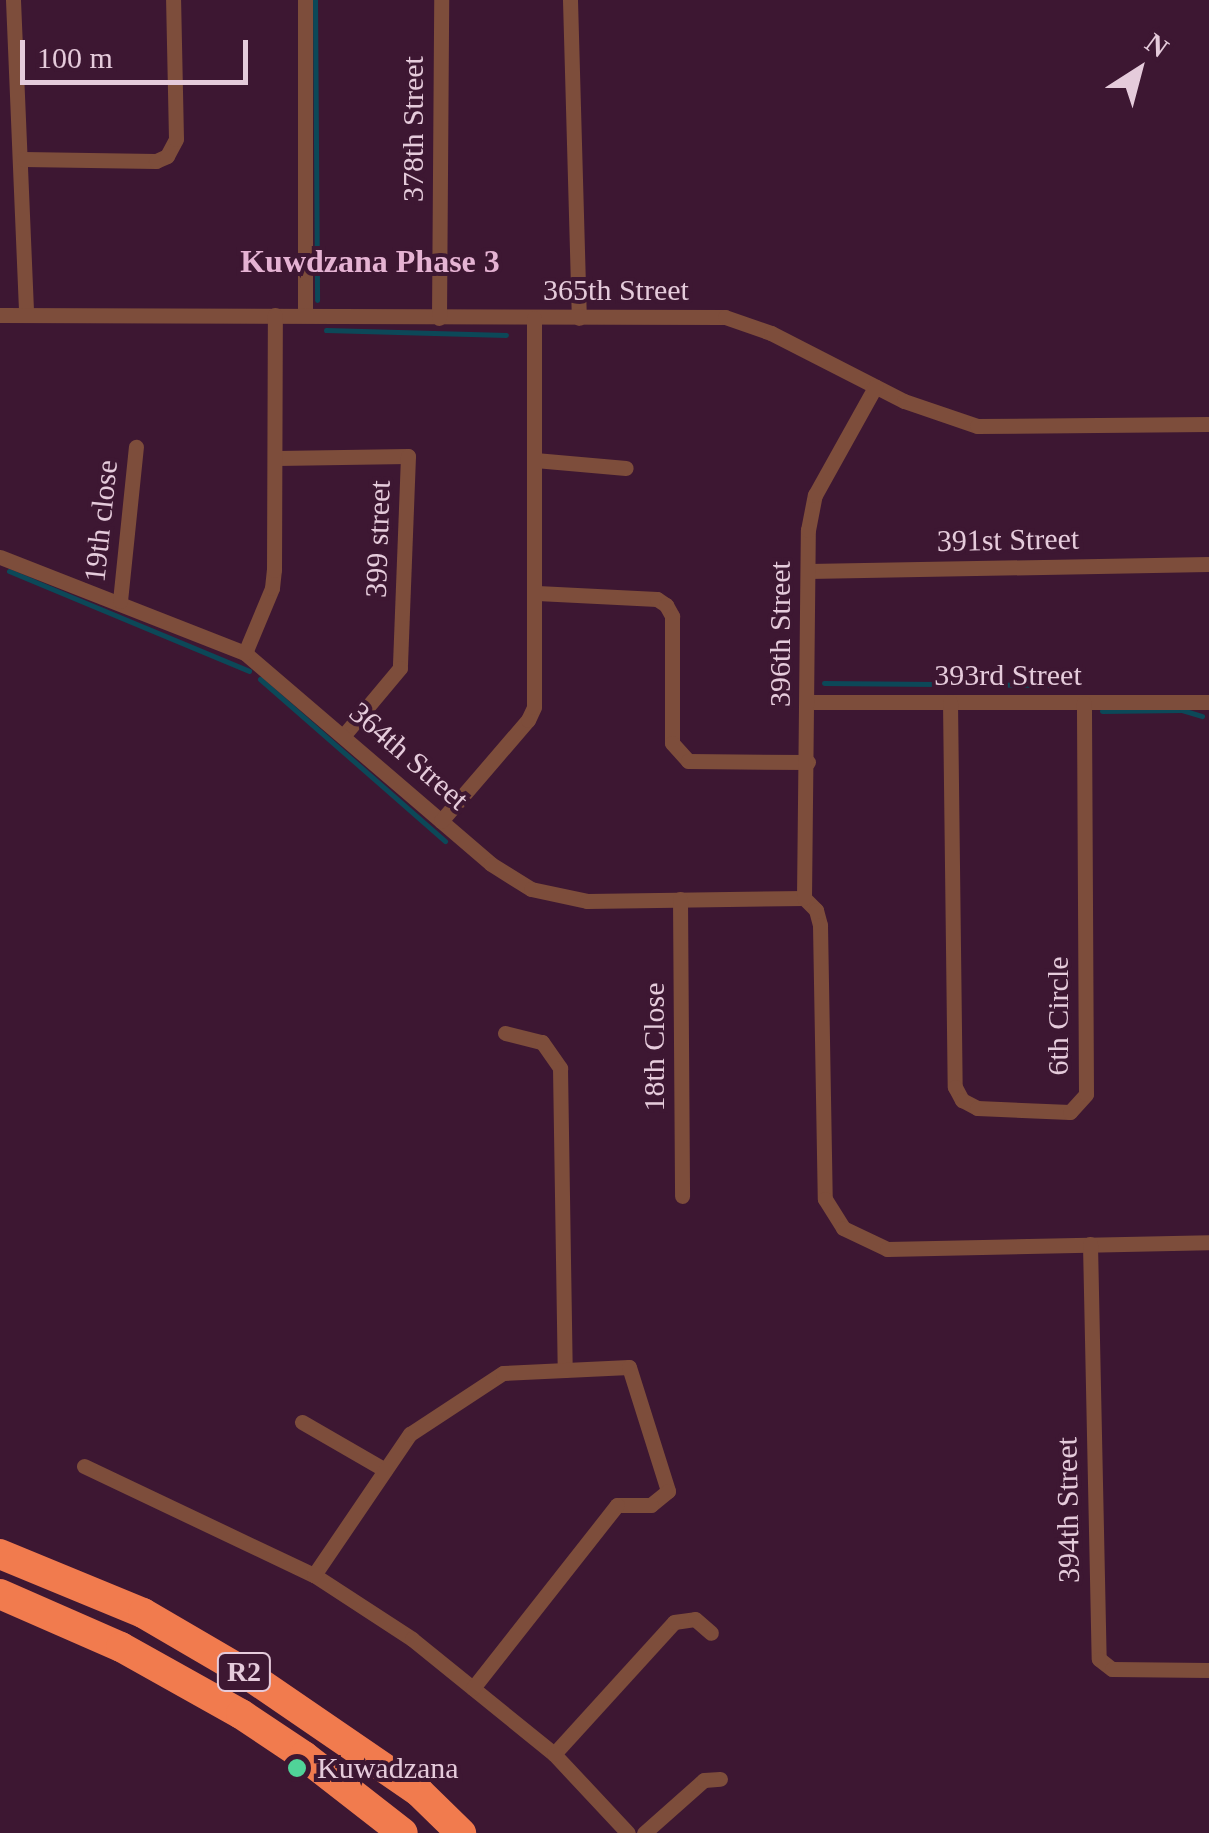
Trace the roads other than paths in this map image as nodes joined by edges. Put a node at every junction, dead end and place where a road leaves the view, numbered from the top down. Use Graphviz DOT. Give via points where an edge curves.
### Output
graph roads {
  1 [pos="13,0"];
  2 [pos="173,0"];
  3 [pos="305,0"];
  4 [pos="441,0"];
  5 [pos="570,0"];
  6 [pos="23,159"];
  7 [pos="305,314"];
  8 [pos="0,315"];
  9 [pos="26,315"];
  10 [pos="275,315"];
  11 [pos="439,318"];
  12 [pos="534,318"];
  13 [pos="579,318"];
  14 [pos="876,386"];
  15 [pos="1209,424"];
  16 [pos="136,448"];
  17 [pos="277,458"];
  18 [pos="535,460"];
  19 [pos="626,468"];
  20 [pos="0,557"];
  21 [pos="1209,564"];
  22 [pos="808,571"];
  23 [pos="536,593"];
  24 [pos="120,601"];
  25 [pos="245,653"];
  26 [pos="808,702"];
  27 [pos="950,702"];
  28 [pos="1209,702"];
  29 [pos="1084,703"];
  30 [pos="344,735"];
  31 [pos="808,762"];
  32 [pos="440,821"];
  33 [pos="804,898"];
  34 [pos="680,899"];
  35 [pos="505,1034"];
  36 [pos="682,1196"];
  37 [pos="1209,1242"];
  38 [pos="1090,1244"];
  39 [pos="565,1370"];
  40 [pos="302,1422"];
  41 [pos="84,1466"];
  42 [pos="385,1470"];
  43 [pos="0,1554"];
  44 [pos="314,1575"];
  45 [pos="0,1594"];
  46 [pos="711,1633"];
  47 [pos="1209,1670"];
  48 [pos="473,1688"];
  49 [pos="554,1754"];
  50 [pos="720,1779"];
  51 [pos="403,1833"];
  52 [pos="461,1833"];
  53 [pos="628,1833"];
  54 [pos="644,1833"];
  1 -- 6 [label="street"];
  2 -- 6 [label="street" via="176,139 167,156"];
  3 -- 7 [label="street"];
  4 -- 11 [label="street, 378th Street"];
  5 -- 13 [label="street"];
  6 -- 9 [label="street"];
  7 -- 10 [label="street, 365th Street"];
  7 -- 11 [label="street, 365th Street"];
  8 -- 9 [label="street, 365th Street"];
  9 -- 10 [label="street, 365th Street"];
  10 -- 17 [label="street"];
  11 -- 12 [label="street, 365th Street"];
  12 -- 13 [label="street, 365th Street"];
  12 -- 18 [label="street"];
  13 -- 14 [label="street, 365th Street" via="724,318 771,333"];
  14 -- 15 [label="street, 365th Street" via="977,426"];
  14 -- 22 [label="street, 396th Street" via="815,495"];
  16 -- 24 [label="street, 19th close"];
  17 -- 25 [label="street" via="272,588"];
  17 -- 30 [label="street, 399 street" via="408,456 400,668"];
  18 -- 19 [label="street"];
  18 -- 23 [label="street"];
  20 -- 24 [label="street, 364th Street"];
  21 -- 22 [label="street, 391st Street"];
  22 -- 26 [label="street, 396th Street"];
  23 -- 31 [label="street" via="656,599 666,606 672,616 672,743 688,761"];
  23 -- 32 [label="street" via="532,714"];
  24 -- 25 [label="street, 364th Street"];
  25 -- 30 [label="street, 364th Street"];
  26 -- 27 [label="street, 393rd Street"];
  26 -- 31 [label="street, 396th Street"];
  27 -- 29 [label="street, 393rd Street"];
  27 -- 29 [label="street, 6th Circle" via="955,1087 977,1108 1070,1112 1086,1094"];
  28 -- 29 [label="street, 393rd Street"];
  30 -- 32 [label="street, 364th Street"];
  31 -- 33 [label="street, 396th Street"];
  32 -- 34 [label="street, 364th Street" via="531,889 587,901"];
  33 -- 34 [label="street, 364th Street"];
  33 -- 38 [label="street" via="820,925 825,1199 843,1228 887,1248"];
  34 -- 36 [label="street, 18th Close"];
  35 -- 39 [label="street" via="542,1042 560,1068"];
  37 -- 38 [label="street"];
  38 -- 47 [label="street, 394th Street" via="1098,1659 1112,1669"];
  39 -- 42 [label="street" via="502,1373 410,1434"];
  39 -- 48 [label="street" via="629,1367 668,1491 651,1505 617,1505"];
  40 -- 42 [label="street"];
  41 -- 44 [label="street"];
  42 -- 44 [label="street"];
  43 -- 52 [label="highway, R2" via="143,1613 244,1672 419,1792"];
  44 -- 48 [label="street"];
  45 -- 51 [label="highway, R2" via="121,1647 241,1714"];
  46 -- 49 [label="street" via="695,1620 674,1622"];
  48 -- 49 [label="street"];
  49 -- 53 [label="street"];
  50 -- 54 [label="street" via="704,1780"];
}
